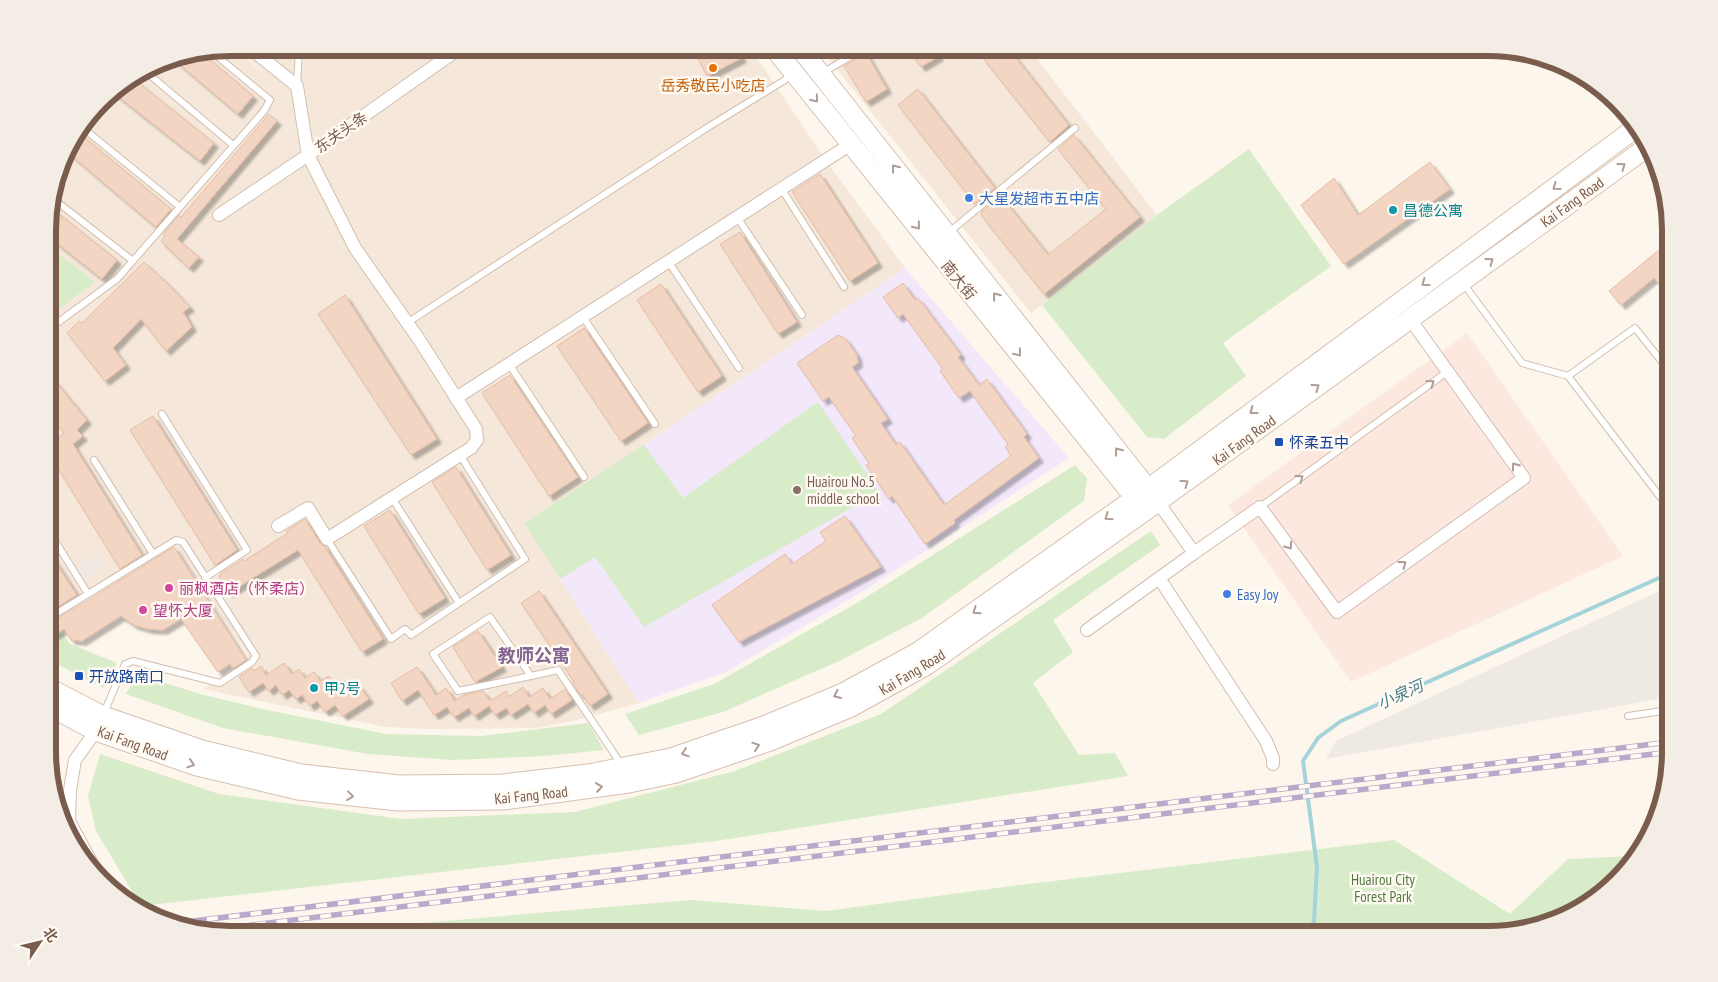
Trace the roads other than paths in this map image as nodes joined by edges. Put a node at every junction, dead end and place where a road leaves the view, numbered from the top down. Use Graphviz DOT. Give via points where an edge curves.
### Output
graph roads {
  1 [pos="218,57"];
  2 [pos="261,57"];
  3 [pos="299,57"];
  4 [pos="447,57"];
  5 [pos="781,57"];
  6 [pos="807,57"];
  7 [pos="851,57"];
  8 [pos="794,74"];
  9 [pos="821,74"];
  10 [pos="151,76"];
  11 [pos="297,86"];
  12 [pos="1074,128"];
  13 [pos="87,131"];
  14 [pos="1631,132"];
  15 [pos="850,144"];
  16 [pos="233,145"];
  17 [pos="1642,151"];
  18 [pos="308,155"];
  19 [pos="781,188"];
  20 [pos="59,203"];
  21 [pos="180,207"];
  22 [pos="219,214"];
  23 [pos="738,217"];
  24 [pos="947,234"];
  25 [pos="133,261"];
  26 [pos="668,261"];
  27 [pos="1462,282"];
  28 [pos="844,287"];
  29 [pos="802,315"];
  30 [pos="583,316"];
  31 [pos="1410,319"];
  32 [pos="407,323"];
  33 [pos="56,324"];
  34 [pos="1661,361"];
  35 [pos="509,364"];
  36 [pos="739,368"];
  37 [pos="1447,372"];
  38 [pos="1568,376"];
  39 [pos="456,398"];
  40 [pos="162,414"];
  41 [pos="654,424"];
  42 [pos="460,455"];
  43 [pos="94,460"];
  44 [pos="584,477"];
  45 [pos="1661,497"];
  46 [pos="392,498"];
  47 [pos="1147,500"];
  48 [pos="1260,507"];
  49 [pos="278,526"];
  50 [pos="327,539"];
  51 [pos="56,542"];
  52 [pos="1194,553"];
  53 [pos="153,554"];
  54 [pos="206,577"];
  55 [pos="1159,578"];
  56 [pos="88,594"];
  57 [pos="460,603"];
  58 [pos="56,614"];
  59 [pos="1087,630"];
  60 [pos="531,676"];
  61 [pos="56,693"];
  62 [pos="56,708"];
  63 [pos="1661,711"];
  64 [pos="1628,716"];
  65 [pos="100,723"];
  66 [pos="1273,764"];
  67 [pos="624,767"];
  68 [pos="69,818"];
  1 -- 16 [label="lane" via="270,100"];
  2 -- 11 [label="street"];
  3 -- 11 [label="lane"];
  4 -- 18 [label="street, 东关头条"];
  5 -- 8 [label="main road, 南大街"];
  6 -- 9 [label="main road, 南大街"];
  7 -- 9 [label="lane"];
  8 -- 15 [label="main road, 南大街, one-way"];
  8 -- 32 [label="lane"];
  24 -- 9 [label="main road, 南大街, one-way"];
  10 -- 16 [label="lane"];
  11 -- 18 [label="street"];
  12 -- 24 [label="lane"];
  13 -- 21 [label="lane"];
  14 -- 47 [label="main road, Kai Fang Road, one-way"];
  15 -- 19 [label="street"];
  15 -- 47 [label="main road, 南大街, one-way"];
  16 -- 21 [label="lane"];
  27 -- 17 [label="main road, Kai Fang Road, one-way"];
  18 -- 22 [label="street, 东关头条"];
  18 -- 32 [label="street" via="355,248"];
  19 -- 23 [label="street"];
  19 -- 28 [label="lane"];
  20 -- 25 [label="lane"];
  21 -- 25 [label="lane"];
  23 -- 26 [label="street"];
  23 -- 29 [label="lane"];
  47 -- 24 [label="main road, 南大街, one-way"];
  25 -- 33 [label="lane" via="117,279"];
  26 -- 30 [label="street"];
  26 -- 36 [label="lane"];
  27 -- 31 [label="main road, Kai Fang Road"];
  27 -- 38 [label="lane" via="1522,363"];
  30 -- 35 [label="street"];
  30 -- 41 [label="lane"];
  31 -- 37 [label="street"];
  47 -- 31 [label="main road, Kai Fang Road, one-way"];
  32 -- 39 [label="street"];
  34 -- 38 [label="lane" via="1634,328"];
  35 -- 39 [label="street"];
  35 -- 44 [label="lane"];
  48 -- 37 [label="lane, one-way"];
  48 -- 37 [label="street, one-way" via="1337,612 1524,478"];
  38 -- 45 [label="lane"];
  39 -- 42 [label="street" via="476,429 477,440"];
  40 -- 54 [label="lane" via="247,550"];
  42 -- 46 [label="street"];
  42 -- 57 [label="lane" via="524,559"];
  43 -- 53 [label="lane"];
  46 -- 50 [label="street"];
  46 -- 57 [label="lane"];
  47 -- 52 [label="street"];
  65 -- 47 [label="main road, Kai Fang Road, one-way" via="197,766 298,790 398,801 503,800 630,783 676,773 770,741 851,707 927,665"];
  47 -- 67 [label="main road, Kai Fang Road, one-way" via="918,652 844,693 671,758"];
  48 -- 52 [label="street"];
  49 -- 50 [label="street" via="308,508"];
  50 -- 57 [label="lane" via="391,639 405,629 410,635"];
  51 -- 56 [label="lane"];
  52 -- 55 [label="street"];
  53 -- 54 [label="lane" via="176,540 183,542"];
  53 -- 56 [label="lane"];
  54 -- 65 [label="lane" via="256,656 252,662 220,683 133,661 125,664"];
  55 -- 59 [label="street"];
  55 -- 66 [label="street" via="1266,740"];
  56 -- 58 [label="lane"];
  60 -- 60 [label="lane" via="490,617 433,654 458,691"];
  60 -- 67 [label="lane" via="558,670"];
  61 -- 65 [label="main road, Kai Fang Road"];
  62 -- 65 [label="main road, Kai Fang Road"];
  63 -- 64 [label="lane"];
  65 -- 67 [label="main road, Kai Fang Road" via="292,772 399,785 502,784"];
  65 -- 68 [label="street" via="75,760"];
}
